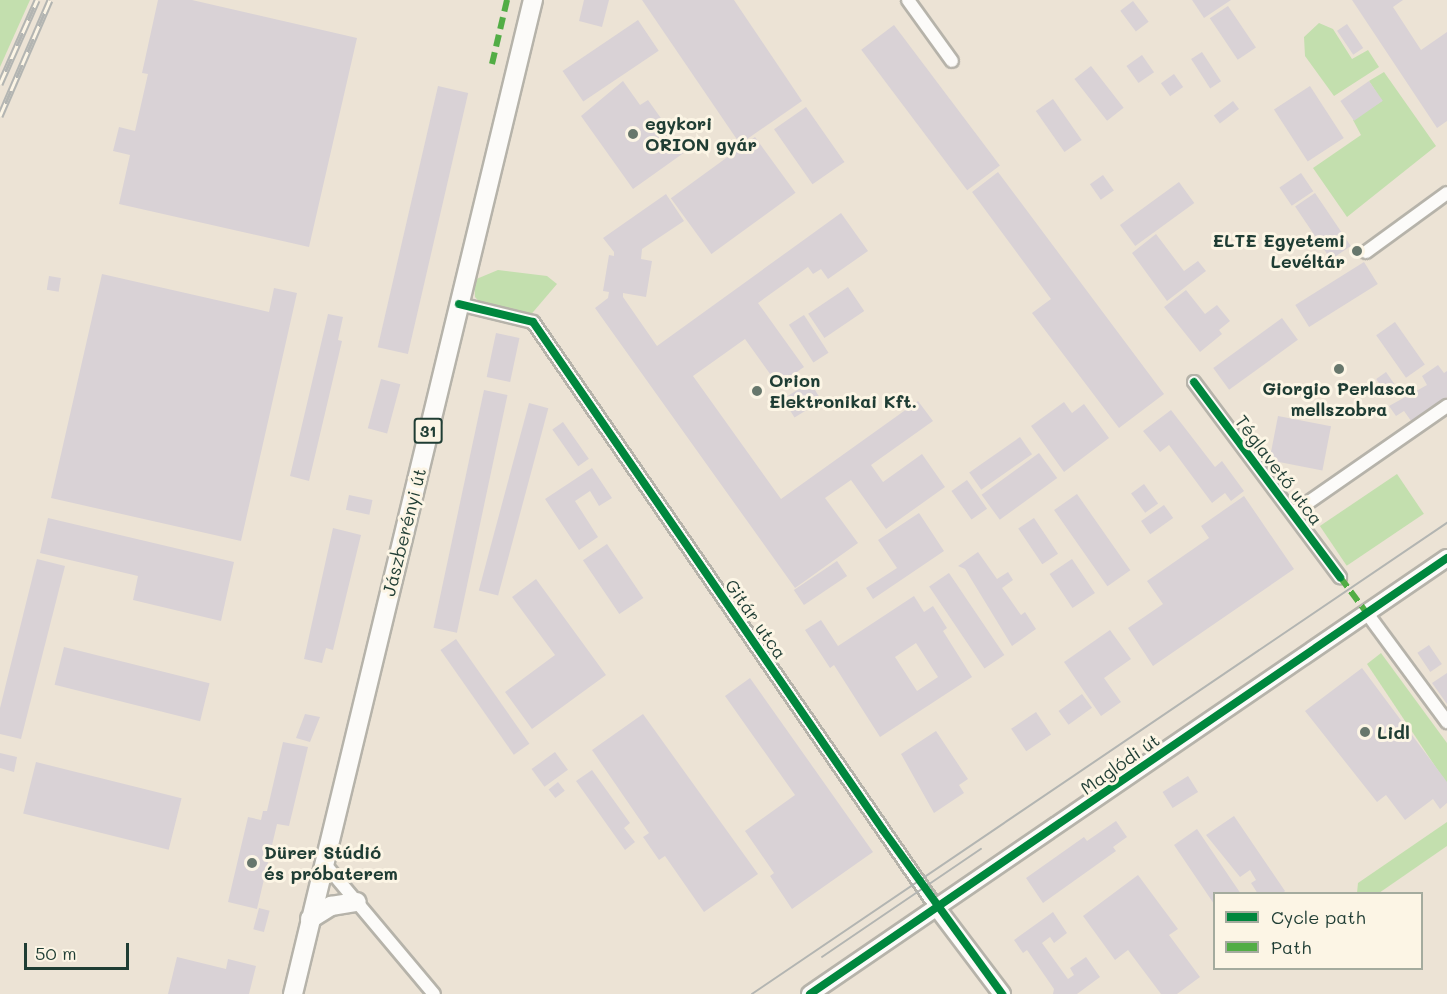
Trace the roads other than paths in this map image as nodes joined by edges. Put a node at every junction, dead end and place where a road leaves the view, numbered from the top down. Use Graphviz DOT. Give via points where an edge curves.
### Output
graph roads {
  1 [pos="533,0"];
  2 [pos="908,0"];
  3 [pos="952,61"];
  4 [pos="1447,193"];
  5 [pos="1366,252"];
  6 [pos="459,304"];
  7 [pos="1194,382"];
  8 [pos="1447,406"];
  9 [pos="1293,513"];
  10 [pos="1447,558"];
  11 [pos="1340,577"];
  12 [pos="1366,612"];
  13 [pos="1447,722"];
  14 [pos="324,863"];
  15 [pos="357,902"];
  16 [pos="937,908"];
  17 [pos="310,919"];
  18 [pos="293,994"];
  19 [pos="434,994"];
  20 [pos="810,994"];
  21 [pos="1002,994"];
  1 -- 6 [label="main road, Jászberényi út / 31"];
  2 -- 3 [label="street"];
  4 -- 5 [label="street"];
  6 -- 14 [label="main road, Jászberényi út / 31"];
  6 -- 16 [label="street, Gitár utca" via="533,322"];
  7 -- 9 [label="street, Téglavető utca"];
  8 -- 9 [label="street"];
  9 -- 11 [label="street, Téglavető utca"];
  10 -- 12 [label="street, Maglódi út"];
  12 -- 13 [label="street"];
  12 -- 16 [label="street, Maglódi út"];
  14 -- 15 [label="street"];
  14 -- 17 [label="main road, Jászberényi út / 31"];
  15 -- 17 [label="main road" via="331,906"];
  15 -- 19 [label="street"];
  16 -- 20 [label="street, Maglódi út"];
  16 -- 21 [label="street, Gitár utca"];
  17 -- 18 [label="main road, Jászberényi út / 31"];
}
